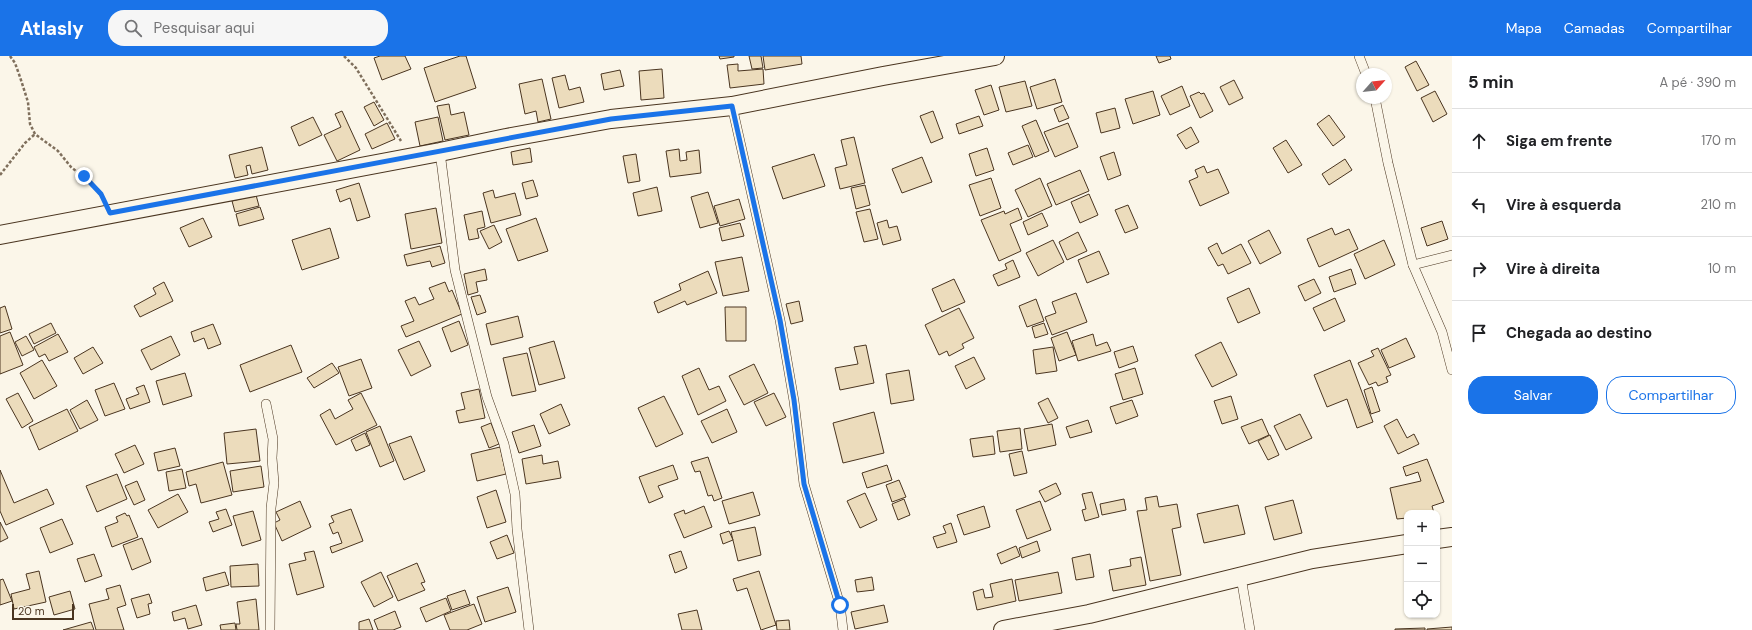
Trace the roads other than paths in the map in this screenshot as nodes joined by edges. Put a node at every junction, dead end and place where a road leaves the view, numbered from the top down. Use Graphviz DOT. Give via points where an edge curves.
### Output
graph roads {
  1 [pos="995,56"];
  2 [pos="1359,56"];
  3 [pos="1364,68"];
  4 [pos="1377,104"];
  5 [pos="732,106"];
  6 [pos="440,152"];
  7 [pos="0,235"];
  8 [pos="1452,255"];
  9 [pos="1413,265"];
  10 [pos="1452,370"];
  11 [pos="266,404"];
  12 [pos="1452,537"];
  13 [pos="1440,539"];
  14 [pos="1404,544"];
  15 [pos="1241,578"];
  16 [pos="270,630"];
  17 [pos="530,630"];
  18 [pos="843,630"];
  19 [pos="1003,630"];
  20 [pos="1250,630"];
  1 -- 5 [label="street"];
  2 -- 3 [label="lane"];
  4 -- 9 [label="lane" via="1388,163"];
  5 -- 6 [label="street" via="611,119"];
  5 -- 18 [label="lane" via="781,327 794,400 804,484 840,605"];
  6 -- 7 [label="street"];
  6 -- 17 [label="lane" via="455,270 487,397 504,444 515,494"];
  8 -- 9 [label="lane"];
  9 -- 10 [label="lane" via="1442,332"];
  11 -- 16 [label="lane" via="273,439 274,483 270,508"];
  12 -- 13 [label="street"];
  14 -- 15 [label="street" via="1312,559"];
  15 -- 19 [label="street" via="1090,614"];
  15 -- 20 [label="lane"];
}
